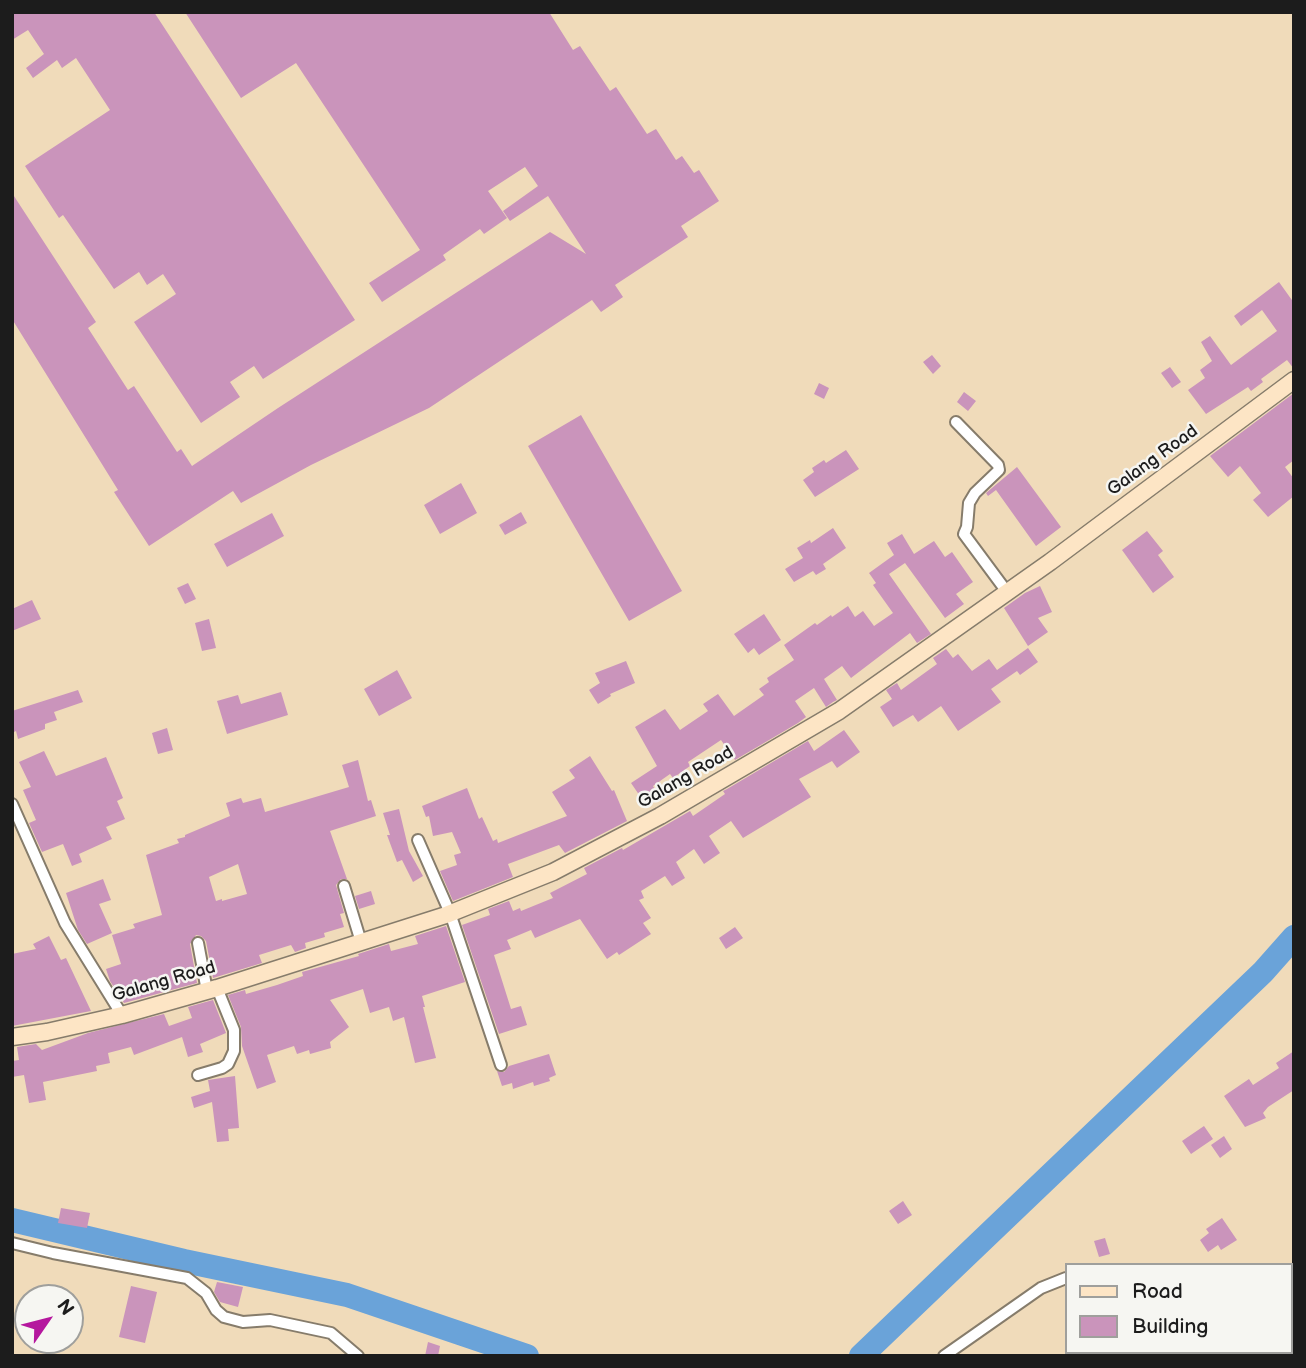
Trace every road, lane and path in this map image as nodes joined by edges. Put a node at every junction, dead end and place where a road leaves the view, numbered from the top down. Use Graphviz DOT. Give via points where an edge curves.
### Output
graph roads {
  1 [pos="1294,380"];
  2 [pos="956,422"];
  3 [pos="1007,592"];
  4 [pos="12,804"];
  5 [pos="418,841"];
  6 [pos="344,886"];
  7 [pos="450,913"];
  8 [pos="361,942"];
  9 [pos="198,943"];
  10 [pos="212,989"];
  11 [pos="122,1015"];
  12 [pos="12,1037"];
  13 [pos="501,1065"];
  14 [pos="198,1075"];
  15 [pos="12,1243"];
  16 [pos="1064,1279"];
  17 [pos="358,1356"];
  18 [pos="944,1356"];
  1 -- 3 [label="street, Galang Road"];
  2 -- 3 [label="street" via="998,465 999,470 969,503 964,534"];
  3 -- 7 [label="street, Galang Road" via="839,711 672,810 528,884"];
  4 -- 11 [label="street" via="65,923"];
  5 -- 7 [label="street"];
  6 -- 8 [label="street"];
  7 -- 8 [label="street, Galang Road"];
  7 -- 13 [label="street"];
  8 -- 10 [label="street, Galang Road"];
  9 -- 10 [label="street"];
  10 -- 11 [label="street, Galang Road"];
  10 -- 14 [label="street" via="234,1030 234,1051 228,1064"];
  11 -- 12 [label="street, Galang Road"];
  15 -- 17 [label="street" via="187,1278 206,1293 223,1317 331,1333"];
  16 -- 18 [label="street" via="1041,1288"];
}
